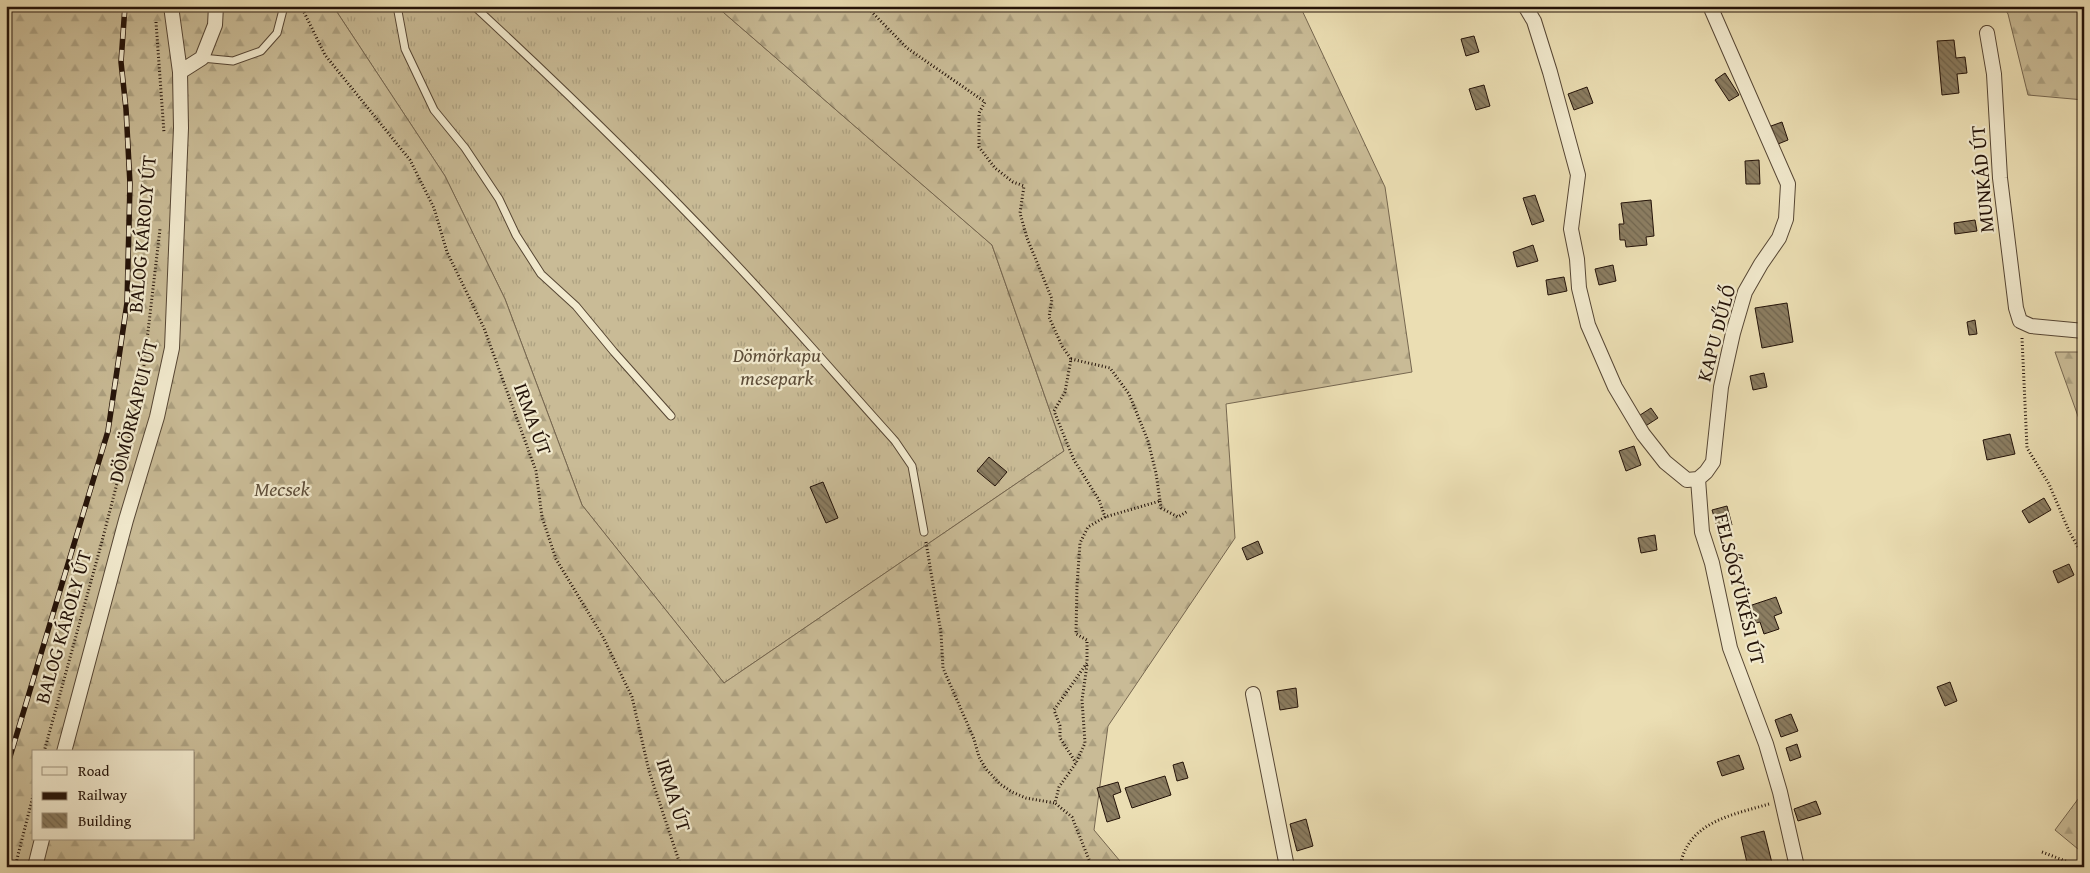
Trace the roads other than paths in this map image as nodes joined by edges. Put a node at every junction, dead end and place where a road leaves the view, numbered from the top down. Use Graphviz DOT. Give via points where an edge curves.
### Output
graph roads {
  1 [pos="171,6"];
  2 [pos="216,6"];
  3 [pos="284,6"];
  4 [pos="397,6"];
  5 [pos="474,6"];
  6 [pos="1526,6"];
  7 [pos="1710,6"];
  8 [pos="1987,33"];
  9 [pos="202,58"];
  10 [pos="180,72"];
  11 [pos="2084,331"];
  12 [pos="671,416"];
  13 [pos="1698,479"];
  14 [pos="924,532"];
  15 [pos="1253,694"];
  16 [pos="65,750"];
  17 [pos="42,840"];
  18 [pos="35,867"];
  19 [pos="1287,867"];
  20 [pos="1797,867"];
  1 -- 10 [label="street, DÖMÖRKAPUI ÚT"];
  2 -- 9 [label="street" via="214,25"];
  3 -- 9 [label="lane" via="277,33 262,51 233,61"];
  4 -- 12 [label="lane" via="406,49 434,110 465,148 499,199 516,235 542,274 576,306"];
  5 -- 14 [label="lane" via="535,62 745,274 894,441 912,466"];
  6 -- 13 [label="street" via="1534,20 1578,174 1571,228 1579,288 1588,324 1615,387 1643,434 1665,462 1687,480"];
  7 -- 13 [label="street, KAPU DŰLŐ" via="1788,184 1786,219 1779,238 1745,292 1721,387 1713,462"];
  8 -- 11 [label="street, MUNKÁD ÚT" via="1994,74 2000,178 2020,321 2031,326"];
  9 -- 10 [label="street"];
  10 -- 16 [label="street, DÖMÖRKAPUI ÚT" via="181,128 172,348 157,417"];
  13 -- 20 [label="street, FELSŐGYÜKÉSI ÚT" via="1702,532 1730,648 1766,744"];
  15 -- 19 [label="street"];
  17 -- 18 [label="street"];
}
